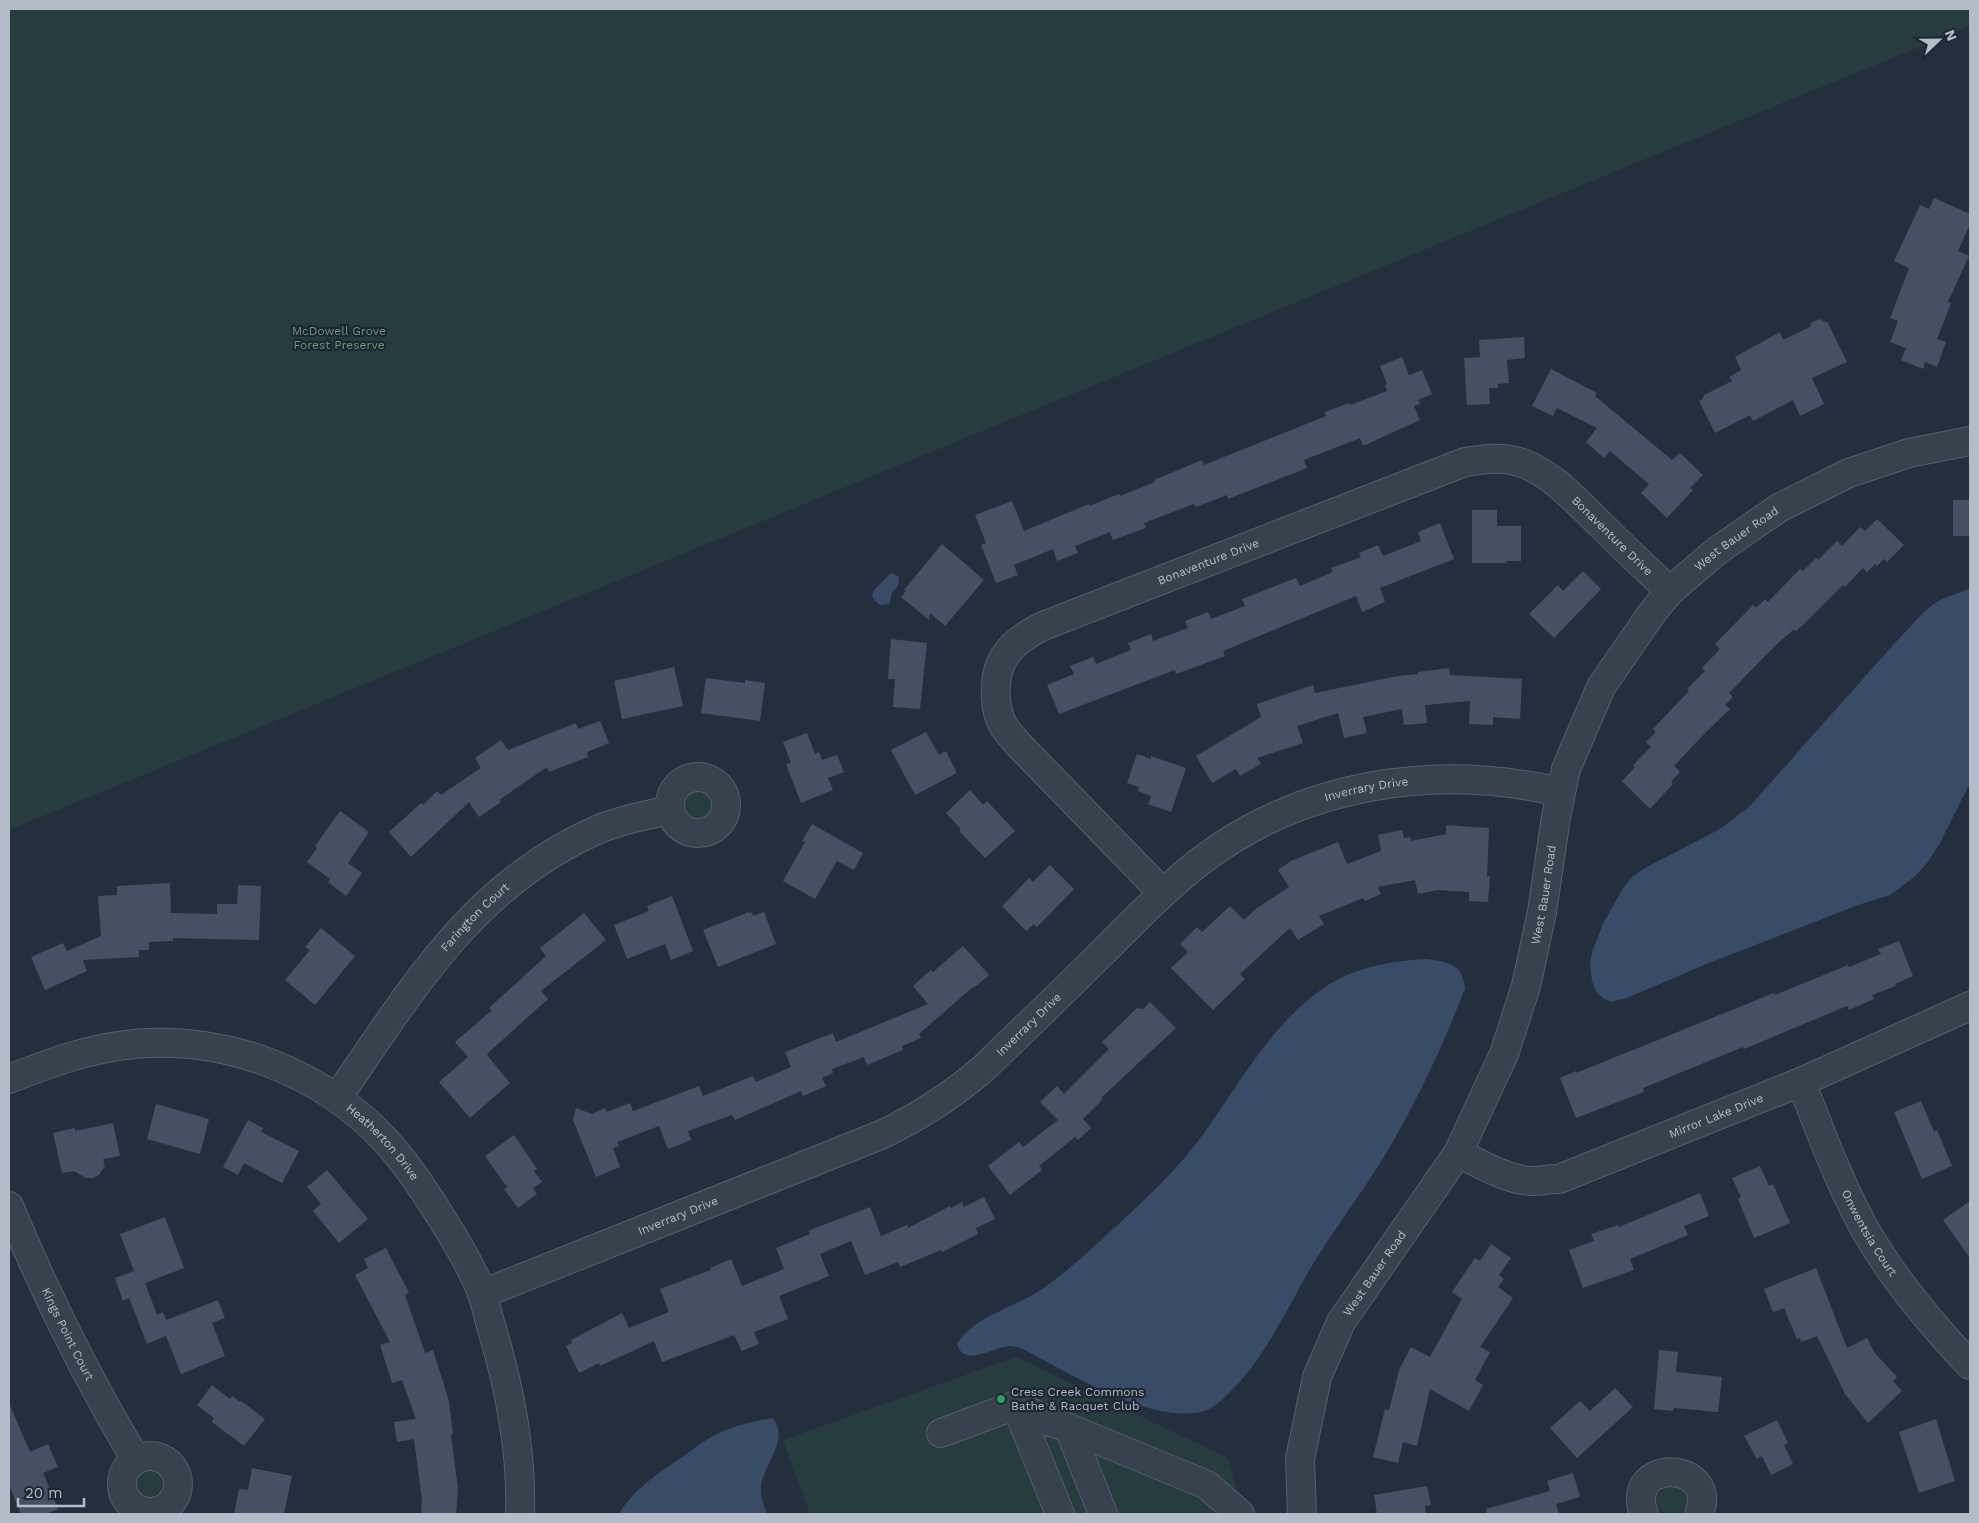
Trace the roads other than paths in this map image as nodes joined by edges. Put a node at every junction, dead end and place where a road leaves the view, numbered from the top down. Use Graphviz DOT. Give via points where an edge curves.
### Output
graph roads {
  1 [pos="1970,440"];
  2 [pos="1670,592"];
  3 [pos="1560,792"];
  4 [pos="670,810"];
  5 [pos="1162,892"];
  6 [pos="1970,1006"];
  7 [pos="9,1079"];
  8 [pos="1801,1082"];
  9 [pos="337,1098"];
  10 [pos="1458,1153"];
  11 [pos="9,1206"];
  12 [pos="482,1294"];
  13 [pos="1970,1365"];
  14 [pos="1016,1405"];
  15 [pos="1069,1428"];
  16 [pos="941,1433"];
  17 [pos="136,1460"];
  18 [pos="520,1514"];
  19 [pos="1060,1514"];
  20 [pos="1103,1514"];
  21 [pos="1240,1514"];
  22 [pos="1302,1514"];
  23 [pos="1644,1514"];
  24 [pos="1699,1514"];
  1 -- 2 [label="street, West Bauer Road" via="1910,453 1848,473 1779,508 1718,550"];
  2 -- 3 [label="street, West Bauer Road" via="1601,687"];
  2 -- 5 [label="street, Bonaventure Drive" via="1542,472 1521,462 1487,458 1465,462 1023,636 1001,662 995,682 997,711 1003,726"];
  3 -- 5 [label="street, Inverrary Drive" via="1528,785 1439,778 1380,784 1338,793 1296,807 1246,831"];
  3 -- 10 [label="street, West Bauer Road" via="1542,912 1526,986 1504,1054"];
  4 -- 9 [label="street, Farington Court" via="598,830 517,876 461,928 428,966"];
  5 -- 12 [label="street, Inverrary Drive" via="985,1067 958,1091 920,1116 883,1134"];
  6 -- 8 [label="street, Mirror Lake Drive"];
  7 -- 9 [label="street, Heatherton Drive" via="91,1050 166,1043 235,1052 284,1069"];
  8 -- 10 [label="street, Mirror Lake Drive" via="1559,1179 1532,1181 1516,1178"];
  8 -- 13 [label="street, Onwentsia Court" via="1838,1174 1863,1225 1888,1266"];
  9 -- 12 [label="street, Heatherton Drive" via="386,1141 417,1179 463,1252"];
  10 -- 22 [label="street, West Bauer Road" via="1341,1322 1317,1377 1300,1459"];
  11 -- 17 [label="street, Kings Point Court" via="70,1340"];
  12 -- 18 [label="street, Heatherton Drive" via="514,1420"];
  14 -- 15 [label="street"];
  14 -- 16 [label="street"];
  14 -- 19 [label="street"];
  15 -- 20 [label="street"];
  15 -- 21 [label="street" via="1207,1485"];
  23 -- 24 [label="street" via="1641,1496 1645,1486 1661,1473 1672,1471 1691,1478 1698,1486 1702,1507"];
}
